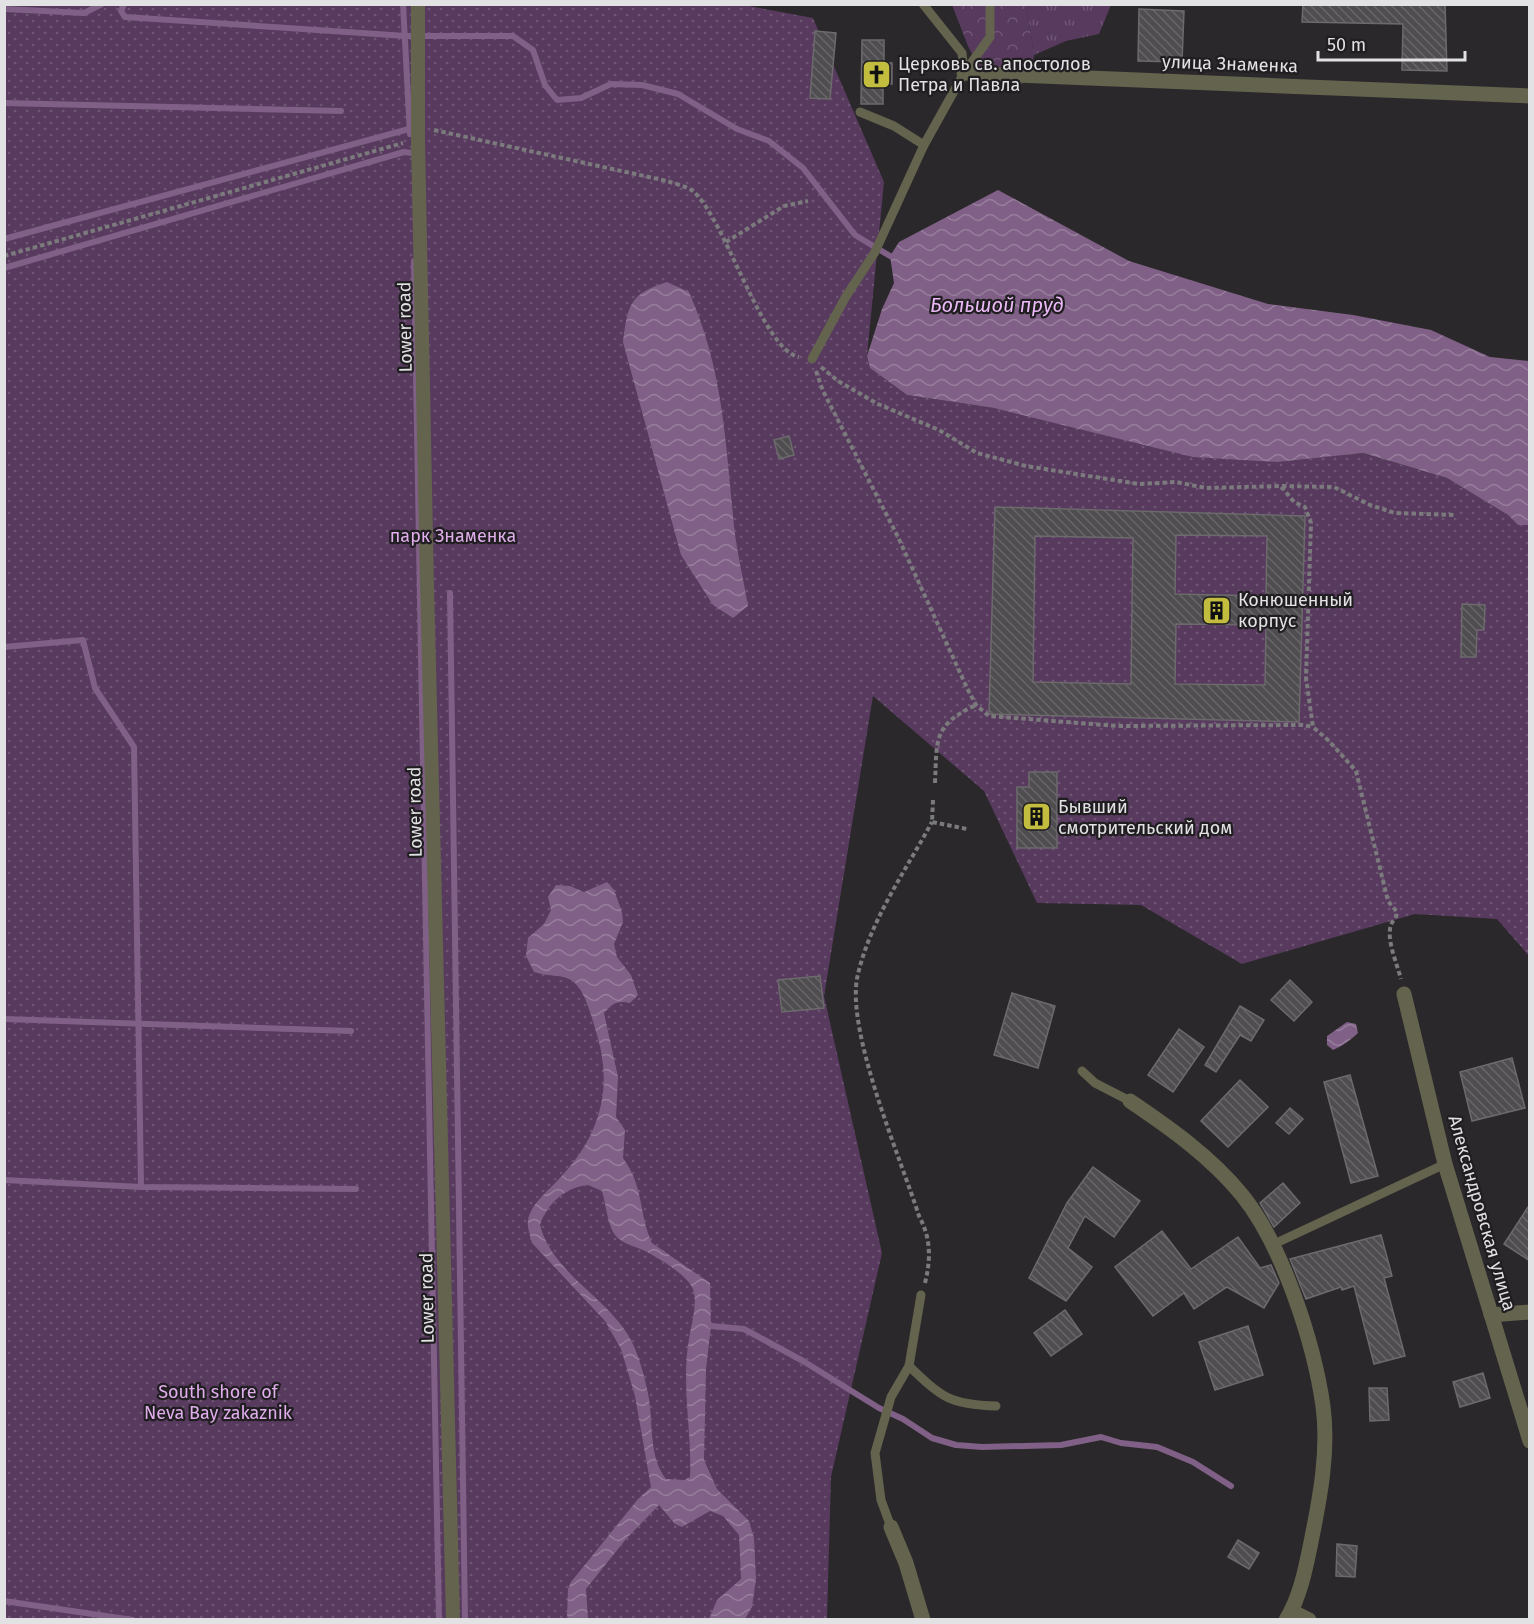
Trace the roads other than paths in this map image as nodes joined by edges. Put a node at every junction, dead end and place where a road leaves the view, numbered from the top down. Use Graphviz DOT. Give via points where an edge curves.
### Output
graph roads {
  1 [pos="418,4"];
  2 [pos="923,4"];
  3 [pos="990,4"];
  4 [pos="964,73"];
  5 [pos="1530,96"];
  6 [pos="860,112"];
  7 [pos="924,145"];
  8 [pos="812,359"];
  9 [pos="1404,994"];
  10 [pos="1082,1071"];
  11 [pos="1130,1101"];
  12 [pos="1445,1164"];
  13 [pos="1272,1245"];
  14 [pos="921,1295"];
  15 [pos="1530,1312"];
  16 [pos="1491,1315"];
  17 [pos="909,1366"];
  18 [pos="996,1406"];
  19 [pos="1530,1441"];
  20 [pos="891,1527"];
  21 [pos="1289,1615"];
  22 [pos="453,1620"];
  23 [pos="923,1620"];
  24 [pos="1309,1620"];
  1 -- 22 [label="street, Lower road"];
  2 -- 4 [label="lane" via="962,53"];
  3 -- 4 [label="lane" via="990,37"];
  4 -- 5 [label="street, улица Знаменка"];
  4 -- 7 [label="lane"];
  6 -- 7 [label="lane" via="894,126"];
  7 -- 8 [label="lane" via="876,249"];
  9 -- 12 [label="street, Александровская улица"];
  10 -- 11 [label="lane" via="1095,1083"];
  11 -- 13 [label="street" via="1181,1135 1242,1195"];
  12 -- 13 [label="lane"];
  12 -- 16 [label="street, Александровская улица"];
  13 -- 21 [label="street" via="1303,1321 1323,1406 1321,1494 1308,1556"];
  14 -- 17 [label="lane"];
  15 -- 16 [label="street"];
  16 -- 19 [label="street, Александровская улица"];
  17 -- 18 [label="lane" via="929,1386 956,1403"];
  17 -- 20 [label="lane" via="891,1397 875,1453 881,1500"];
  20 -- 23 [label="street"];
  21 -- 24 [label="street"];
}
